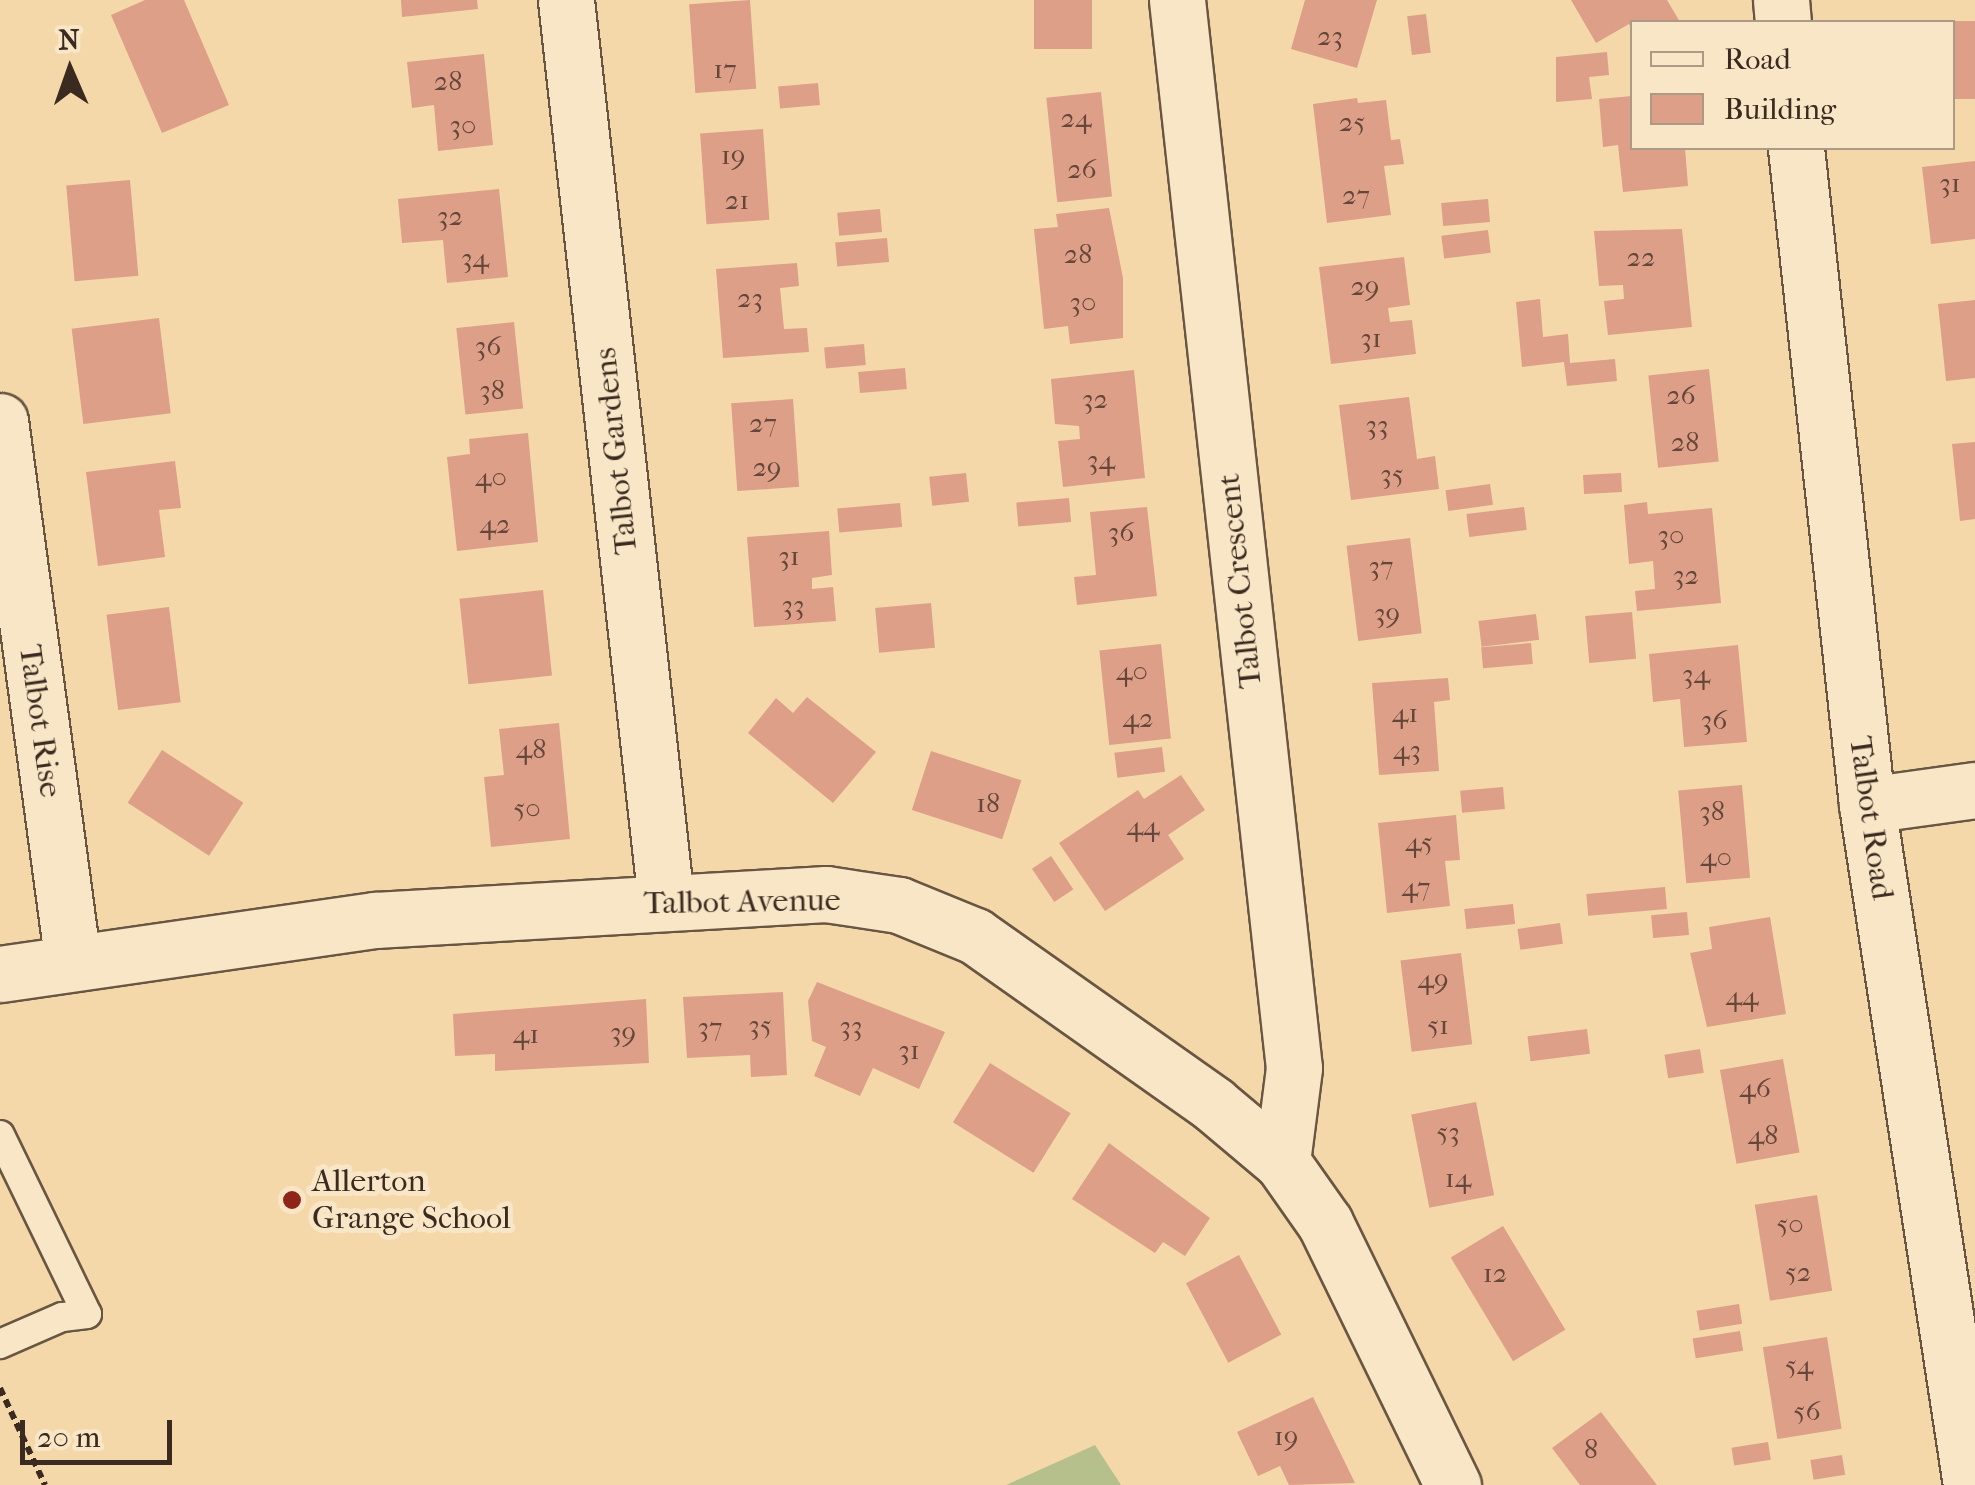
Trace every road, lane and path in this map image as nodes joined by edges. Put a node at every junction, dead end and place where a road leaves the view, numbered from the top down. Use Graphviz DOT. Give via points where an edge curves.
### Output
graph roads {
  1 [pos="566,0"];
  2 [pos="1177,0"];
  3 [pos="1796,150"];
  4 [pos="0,421"];
  5 [pos="1975,790"];
  6 [pos="1867,805"];
  7 [pos="666,902"];
  8 [pos="72,962"];
  9 [pos="0,974"];
  10 [pos="0,1135"];
  11 [pos="1282,1162"];
  12 [pos="0,1344"];
  13 [pos="0,1388"];
  14 [pos="46,1485"];
  15 [pos="1453,1485"];
  16 [pos="1972,1485"];
  1 -- 7 [label="street, Talbot Gardens"];
  2 -- 11 [label="street, Talbot Crescent" via="1294,1068"];
  3 -- 6 [label="street, Talbot Road"];
  4 -- 8 [label="street, Talbot Rise"];
  5 -- 6 [label="street"];
  6 -- 16 [label="street, Talbot Road"];
  7 -- 8 [label="street, Talbot Avenue" via="375,920"];
  7 -- 11 [label="street, Talbot Avenue" via="826,894 898,905 975,936 1213,1104"];
  8 -- 9 [label="street, Talbot Avenue"];
  10 -- 12 [label="lane" via="87,1314 62,1317"];
  11 -- 15 [label="street, Talbot Avenue" via="1324,1223"];
  13 -- 14 [label="path"];
}
